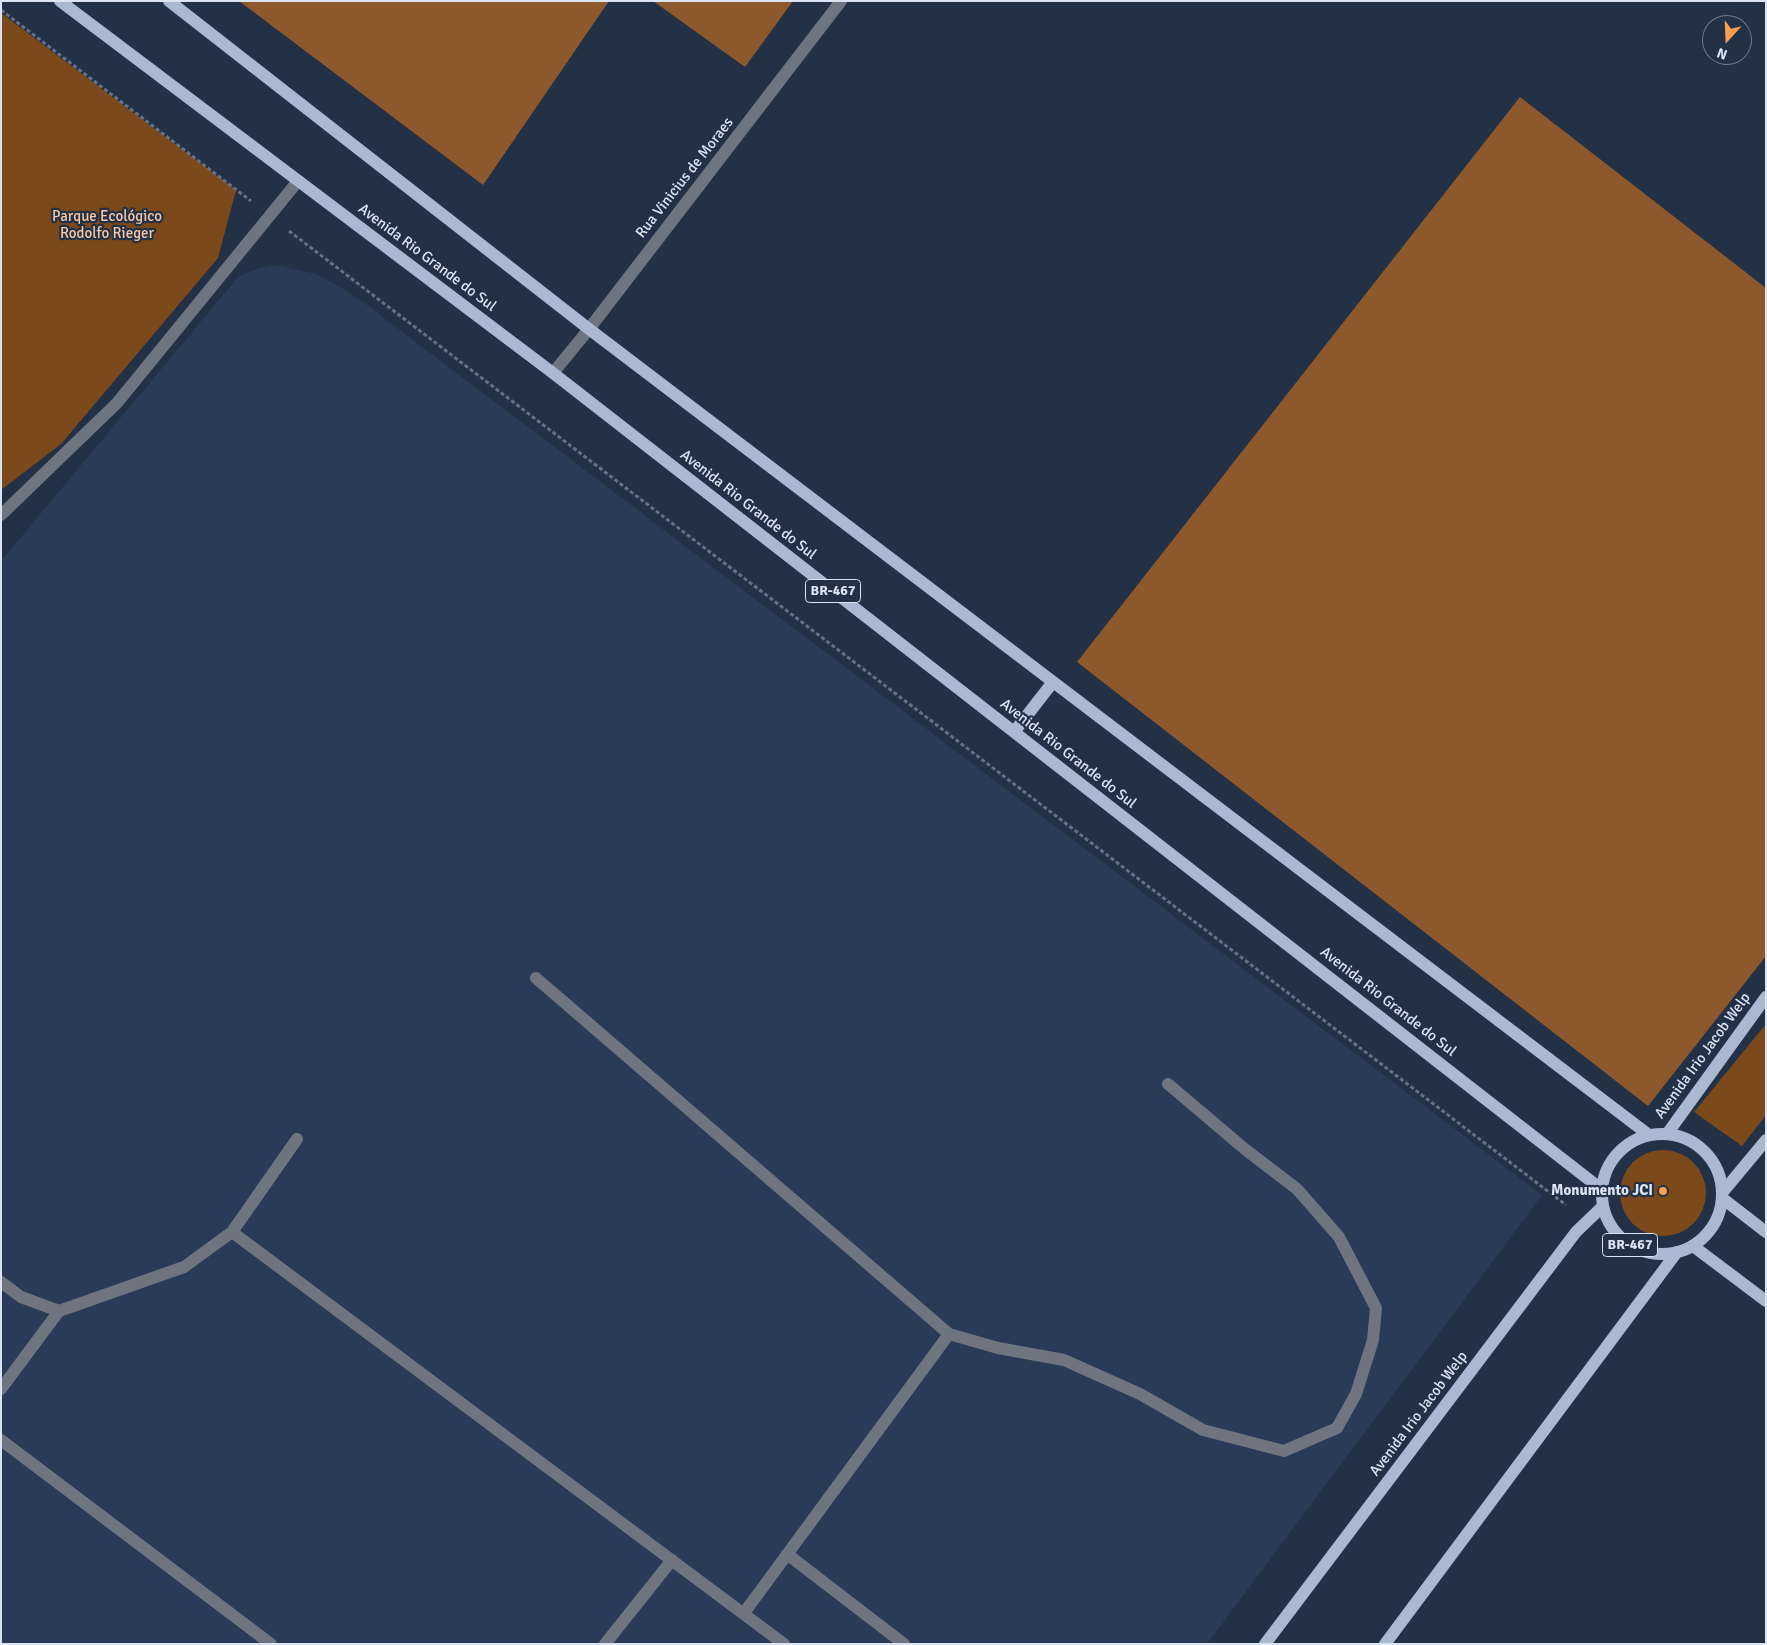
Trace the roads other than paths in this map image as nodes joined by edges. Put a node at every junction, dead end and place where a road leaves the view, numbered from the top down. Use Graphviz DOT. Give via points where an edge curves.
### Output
graph roads {
  1 [pos="60,1"];
  2 [pos="169,1"];
  3 [pos="841,1"];
  4 [pos="298,181"];
  5 [pos="589,329"];
  6 [pos="553,373"];
  7 [pos="1,515"];
  8 [pos="1053,682"];
  9 [pos="1014,732"];
  10 [pos="536,978"];
  11 [pos="1766,997"];
  12 [pos="1168,1084"];
  13 [pos="1667,1134"];
  14 [pos="1649,1136"];
  15 [pos="297,1139"];
  16 [pos="1766,1140"];
  17 [pos="1601,1189"];
  18 [pos="1722,1196"];
  19 [pos="1602,1207"];
  20 [pos="232,1232"];
  21 [pos="1766,1232"];
  22 [pos="1693,1246"];
  23 [pos="1677,1252"];
  24 [pos="1,1282"];
  25 [pos="1766,1301"];
  26 [pos="59,1311"];
  27 [pos="949,1334"];
  28 [pos="1,1389"];
  29 [pos="1,1440"];
  30 [pos="787,1554"];
  31 [pos="672,1560"];
  32 [pos="744,1613"];
  33 [pos="272,1644"];
  34 [pos="605,1644"];
  35 [pos="784,1644"];
  36 [pos="904,1644"];
  37 [pos="1265,1644"];
  38 [pos="1385,1644"];
  1 -- 4 [label="main road, Avenida Rio Grande do Sul / BR-467"];
  2 -- 5 [label="main road"];
  3 -- 5 [label="street, Rua Vinicius de Moraes"];
  4 -- 6 [label="main road, Avenida Rio Grande do Sul / BR-467"];
  4 -- 7 [label="street" via="117,404"];
  5 -- 6 [label="street, Rua Vinicius de Moraes"];
  5 -- 8 [label="main road"];
  6 -- 9 [label="main road, Avenida Rio Grande do Sul / BR-467"];
  8 -- 9 [label="main road"];
  8 -- 14 [label="main road"];
  9 -- 17 [label="main road, Avenida Rio Grande do Sul / BR-467"];
  10 -- 27 [label="street"];
  11 -- 13 [label="main road, Avenida Irio Jacob Welp"];
  12 -- 27 [label="street" via="1297,1189 1339,1237 1376,1308 1373,1340 1356,1394 1337,1428 1284,1451 1203,1430 1140,1394 1064,1360 998,1348"];
  13 -- 14 [label="main road, BR-467"];
  13 -- 18 [label="main road, BR-467" via="1684,1138 1712,1160"];
  14 -- 17 [label="main road, BR-467" via="1631,1142 1616,1154 1606,1170"];
  15 -- 20 [label="street"];
  16 -- 18 [label="main road"];
  17 -- 19 [label="main road, BR-467"];
  18 -- 21 [label="main road"];
  18 -- 22 [label="main road, BR-467" via="1718,1217 1708,1233"];
  19 -- 23 [label="main road, BR-467" via="1622,1240 1639,1250 1658,1254"];
  19 -- 37 [label="main road, Avenida Irio Jacob Welp" via="1587,1221"];
  20 -- 26 [label="street" via="184,1267"];
  20 -- 31 [label="street"];
  22 -- 23 [label="main road, BR-467"];
  22 -- 25 [label="main road"];
  23 -- 38 [label="main road"];
  24 -- 26 [label="street" via="20,1297"];
  26 -- 28 [label="street"];
  27 -- 30 [label="street"];
  29 -- 33 [label="street"];
  30 -- 32 [label="street"];
  30 -- 36 [label="street"];
  31 -- 32 [label="street"];
  31 -- 34 [label="street"];
  32 -- 35 [label="street"];
}
